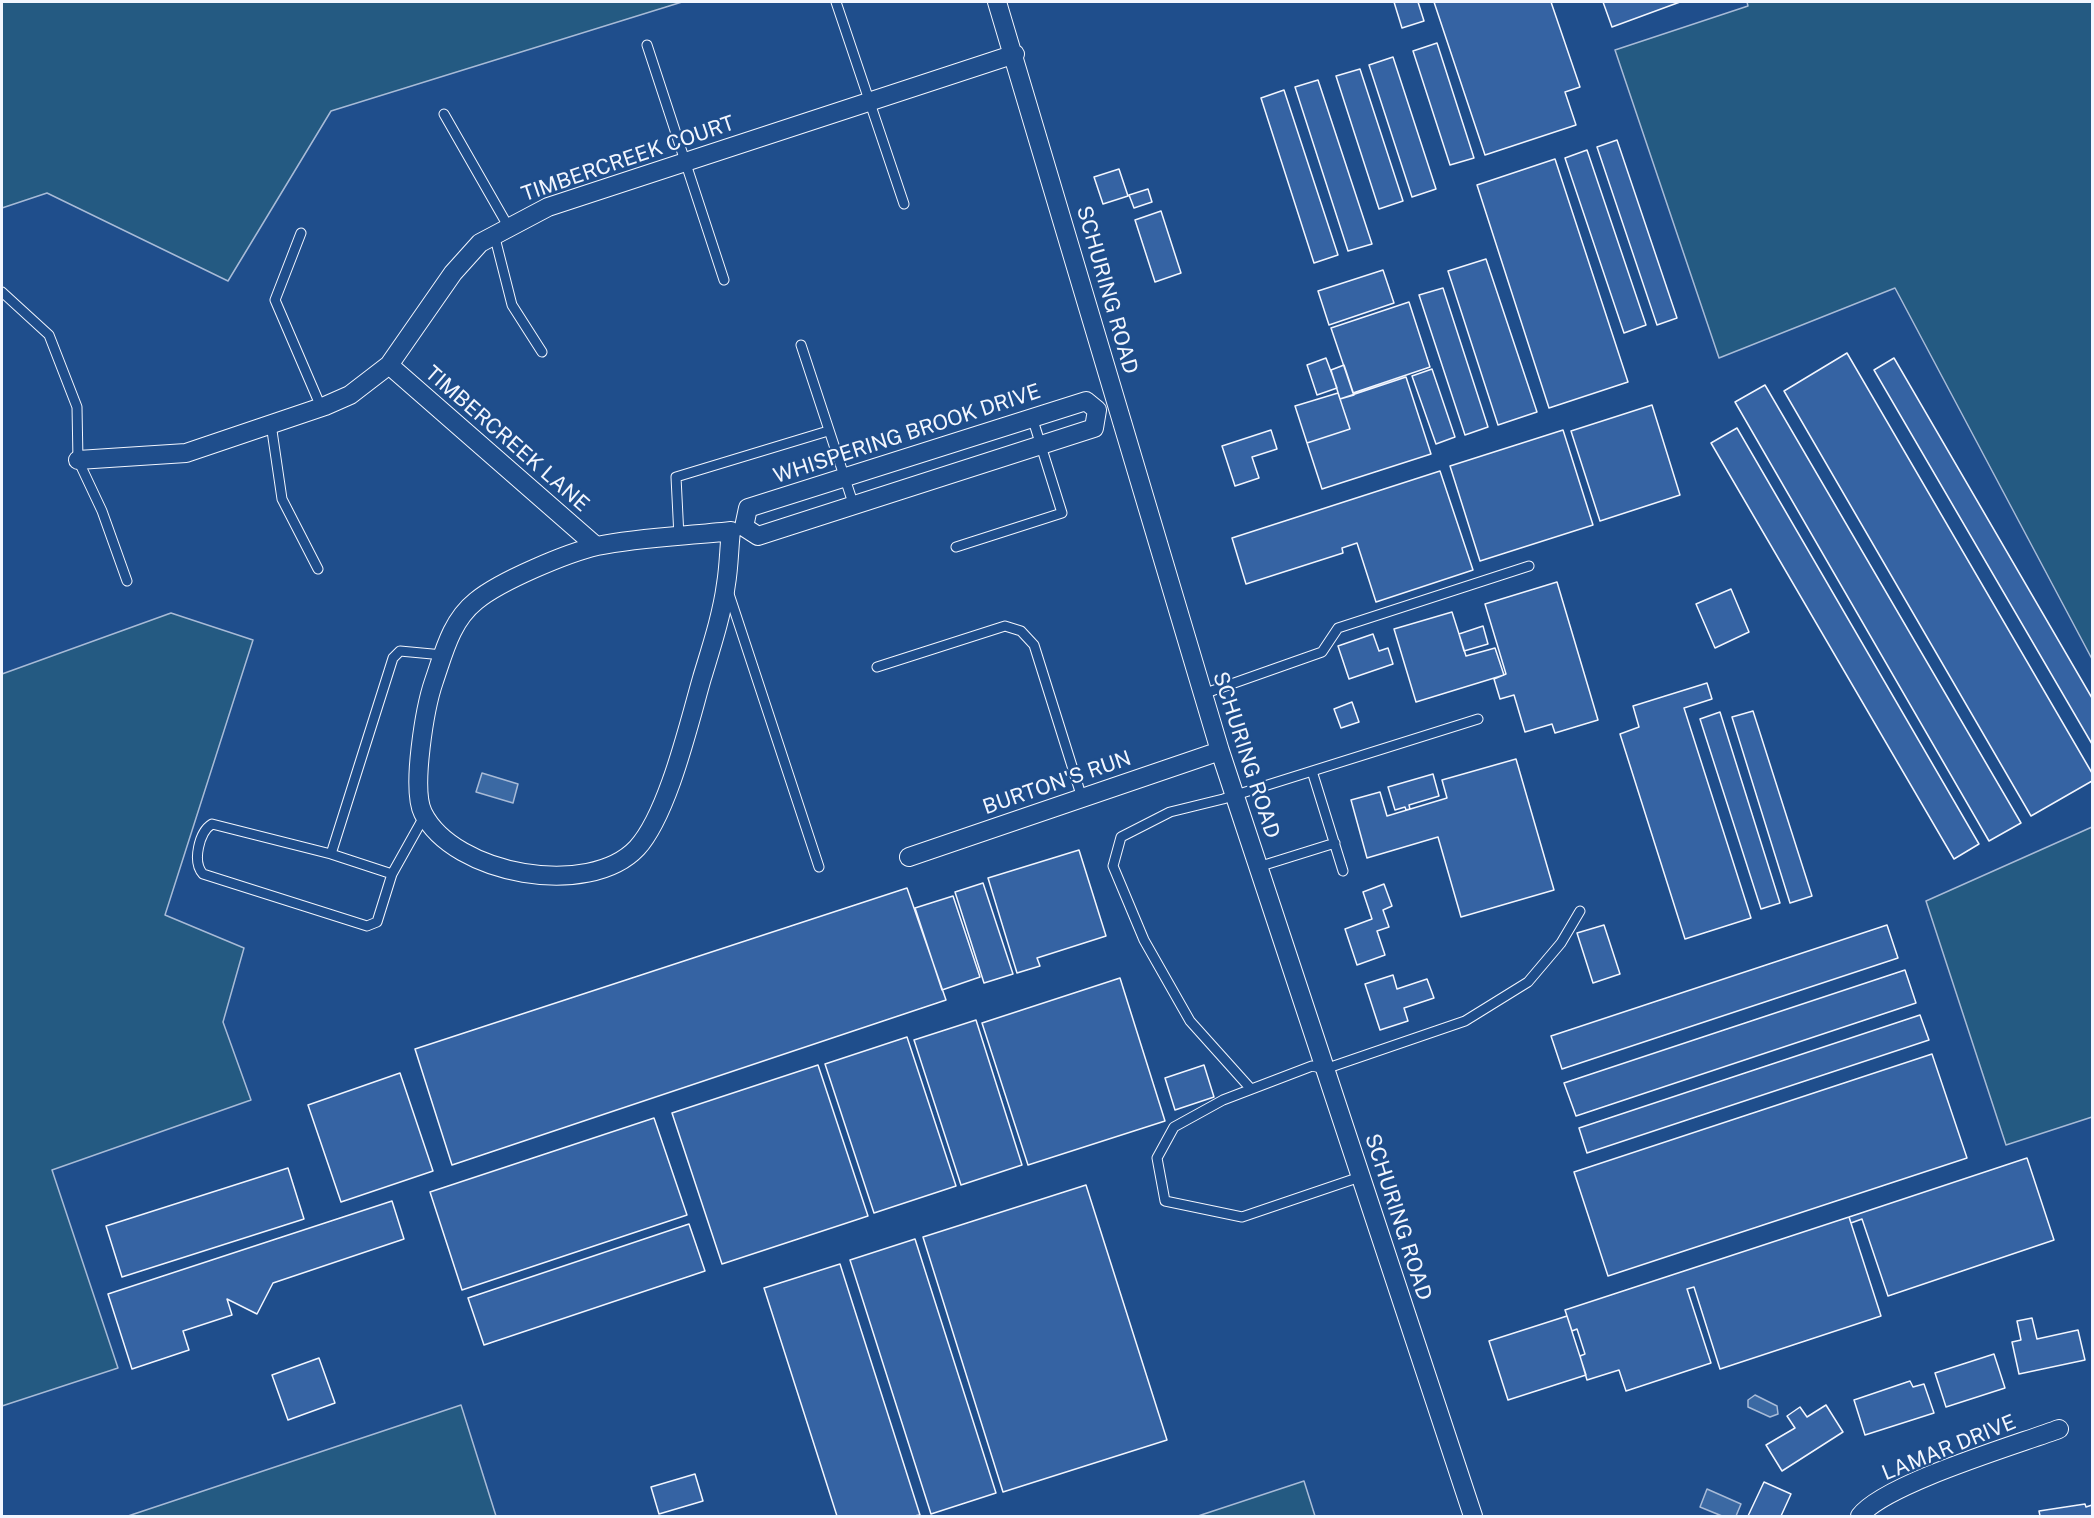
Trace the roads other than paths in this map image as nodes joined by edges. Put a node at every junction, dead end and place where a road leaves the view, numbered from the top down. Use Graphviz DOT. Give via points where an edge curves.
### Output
graph roads {
  1 [pos="836,2"];
  2 [pos="997,2"];
  3 [pos="647,45"];
  4 [pos="1015,54"];
  5 [pos="869,100"];
  6 [pos="444,114"];
  7 [pos="683,162"];
  8 [pos="904,204"];
  9 [pos="501,230"];
  10 [pos="301,233"];
  11 [pos="724,280"];
  12 [pos="2,292"];
  13 [pos="801,345"];
  14 [pos="542,352"];
  15 [pos="389,365"];
  16 [pos="1116,404"];
  17 [pos="321,407"];
  18 [pos="1097,410"];
  19 [pos="1032,417"];
  20 [pos="271,424"];
  21 [pos="828,431"];
  22 [pos="1041,446"];
  23 [pos="78,460"];
  24 [pos="844,478"];
  25 [pos="854,506"];
  26 [pos="737,529"];
  27 [pos="679,537"];
  28 [pos="596,546"];
  29 [pos="956,548"];
  30 [pos="1529,566"];
  31 [pos="318,569"];
  32 [pos="128,581"];
  33 [pos="726,586"];
  34 [pos="443,655"];
  35 [pos="878,667"];
  36 [pos="1203,694"];
  37 [pos="1478,719"];
  38 [pos="1220,751"];
  39 [pos="1312,771"];
  40 [pos="1235,795"];
  41 [pos="1082,798"];
  42 [pos="425,815"];
  43 [pos="1335,843"];
  44 [pos="331,854"];
  45 [pos="909,857"];
  46 [pos="819,867"];
  47 [pos="1258,867"];
  48 [pos="1343,871"];
  49 [pos="392,874"];
  50 [pos="1580,911"];
  51 [pos="1325,1069"];
  52 [pos="1251,1089"];
  53 [pos="1360,1177"];
  54 [pos="2059,1429"];
  55 [pos="1473,1516"];
  56 [pos="1860,1516"];
  1 -- 5 [label="lane"];
  2 -- 4 [label="street, SCHURING ROAD"];
  3 -- 7 [label="lane"];
  4 -- 5 [label="street, TIMBERCREEK COURT"];
  4 -- 16 [label="street, SCHURING ROAD"];
  5 -- 7 [label="street, TIMBERCREEK COURT"];
  5 -- 8 [label="lane"];
  6 -- 9 [label="lane"];
  7 -- 9 [label="street, TIMBERCREEK COURT" via="548,207"];
  7 -- 11 [label="lane"];
  9 -- 14 [label="lane" via="512,305"];
  9 -- 15 [label="street, TIMBERCREEK COURT" via="480,243 453,273"];
  10 -- 17 [label="lane" via="275,300"];
  12 -- 23 [label="lane" via="49,335 77,406"];
  13 -- 21 [label="lane"];
  15 -- 17 [label="street, TIMBERCREEK COURT" via="350,394"];
  15 -- 28 [label="street, TIMBERCREEK LANE"];
  16 -- 18 [label="street, WHISPERING BROOK DRIVE"];
  16 -- 36 [label="street, SCHURING ROAD"];
  17 -- 20 [label="street, TIMBERCREEK COURT"];
  18 -- 19 [label="street, WHISPERING BROOK DRIVE" via="1086,401"];
  18 -- 22 [label="street, WHISPERING BROOK DRIVE" via="1094,428"];
  19 -- 22 [label="lane"];
  19 -- 24 [label="street, WHISPERING BROOK DRIVE"];
  20 -- 23 [label="street, TIMBERCREEK COURT" via="186,453"];
  20 -- 31 [label="lane" via="282,499"];
  21 -- 24 [label="lane"];
  21 -- 27 [label="lane" via="676,477"];
  22 -- 25 [label="street, WHISPERING BROOK DRIVE"];
  22 -- 29 [label="lane" via="1062,513"];
  23 -- 32 [label="lane"];
  24 -- 25 [label="lane"];
  24 -- 26 [label="street, WHISPERING BROOK DRIVE" via="747,508"];
  25 -- 26 [label="street, WHISPERING BROOK DRIVE" via="758,536"];
  26 -- 27 [label="street, WHISPERING BROOK DRIVE"];
  26 -- 33 [label="street, WHISPERING BROOK DRIVE"];
  27 -- 28 [label="street, WHISPERING BROOK DRIVE"];
  28 -- 34 [label="street, WHISPERING BROOK DRIVE" via="509,580 474,602 451,630"];
  30 -- 36 [label="lane" via="1338,628 1322,652"];
  33 -- 42 [label="street, WHISPERING BROOK DRIVE" via="675,771 651,829 624,859 604,869 532,876 465,854"];
  33 -- 46 [label="lane"];
  34 -- 42 [label="street, WHISPERING BROOK DRIVE" via="427,702 417,797"];
  34 -- 44 [label="lane" via="408,650 393,658"];
  35 -- 41 [label="lane" via="1005,626 1021,631 1034,645"];
  36 -- 38 [label="street, SCHURING ROAD"];
  37 -- 39 [label="lane"];
  38 -- 40 [label="street, SCHURING ROAD"];
  38 -- 41 [label="street, BURTON'S RUN"];
  39 -- 40 [label="lane"];
  39 -- 43 [label="lane"];
  40 -- 47 [label="street, SCHURING ROAD"];
  40 -- 52 [label="lane" via="1170,812 1121,837 1113,866 1144,940 1190,1021"];
  41 -- 45 [label="street, BURTON'S RUN"];
  42 -- 49 [label="lane"];
  43 -- 47 [label="lane"];
  43 -- 48 [label="lane"];
  44 -- 49 [label="lane"];
  44 -- 49 [label="lane" via="212,824 206,828 196,860 202,874 367,926 377,922"];
  47 -- 51 [label="street, SCHURING ROAD"];
  50 -- 51 [label="lane" via="1561,944 1528,982 1501,999 1465,1021"];
  51 -- 52 [label="lane" via="1312,1066"];
  51 -- 53 [label="street, SCHURING ROAD"];
  52 -- 53 [label="lane" via="1174,1127 1157,1158 1165,1201 1242,1217"];
  53 -- 55 [label="street, SCHURING ROAD"];
  54 -- 56 [label="street, LAMAR DRIVE" via="1907,1485"];
}
